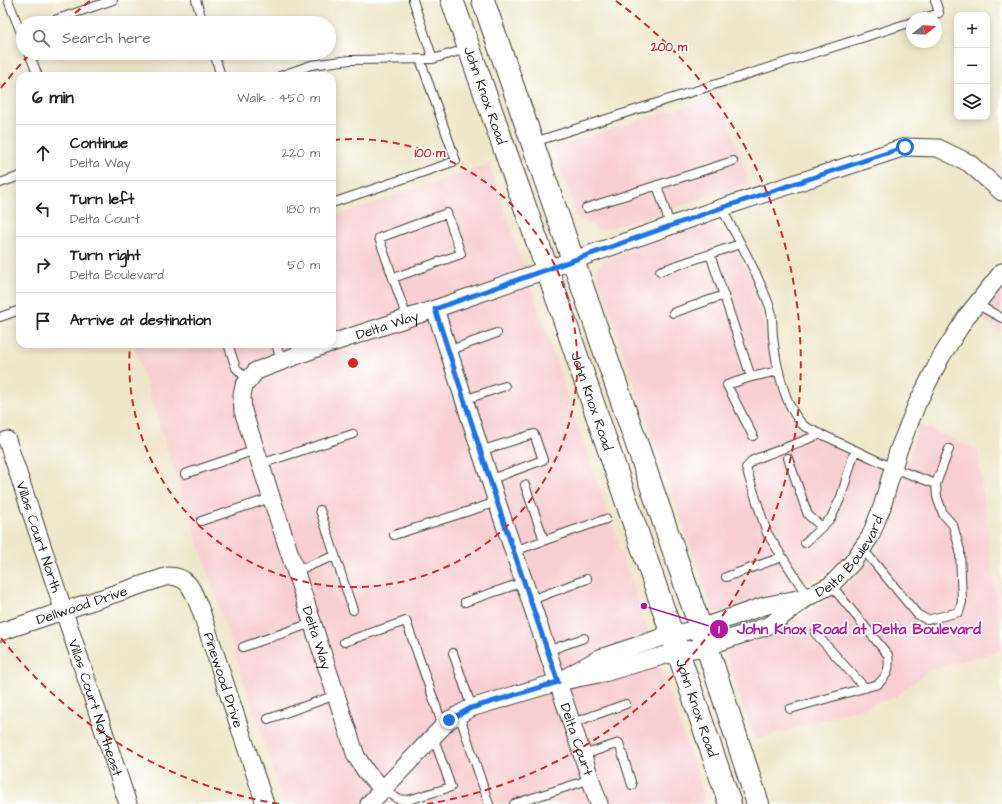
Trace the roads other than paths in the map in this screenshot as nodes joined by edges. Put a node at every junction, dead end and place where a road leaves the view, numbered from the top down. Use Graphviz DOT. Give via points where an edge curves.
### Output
graph roads {
  1 [pos="8,0"];
  2 [pos="113,0"];
  3 [pos="196,0"];
  4 [pos="413,0"];
  5 [pos="452,0"];
  6 [pos="483,0"];
  7 [pos="935,0"];
  8 [pos="939,12"];
  9 [pos="66,16"];
  10 [pos="201,16"];
  11 [pos="16,19"];
  12 [pos="906,24"];
  13 [pos="469,48"];
  14 [pos="420,59"];
  15 [pos="433,59"];
  16 [pos="32,60"];
  17 [pos="216,60"];
  18 [pos="36,72"];
  19 [pos="220,72"];
  20 [pos="291,72"];
  21 [pos="533,142"];
  22 [pos="733,161"];
  23 [pos="16,177"];
  24 [pos="0,183"];
  25 [pos="658,185"];
  26 [pos="1002,192"];
  27 [pos="336,202"];
  28 [pos="586,208"];
  29 [pos="721,208"];
  30 [pos="670,225"];
  31 [pos="740,244"];
  32 [pos="710,254"];
  33 [pos="573,259"];
  34 [pos="547,269"];
  35 [pos="660,271"];
  36 [pos="1002,272"];
  37 [pos="393,278"];
  38 [pos="724,295"];
  39 [pos="976,304"];
  40 [pos="435,309"];
  41 [pos="16,311"];
  42 [pos="673,313"];
  43 [pos="0,317"];
  44 [pos="407,318"];
  45 [pos="1002,318"];
  46 [pos="497,333"];
  47 [pos="336,340"];
  48 [pos="229,348"];
  49 [pos="278,348"];
  50 [pos="314,348"];
  51 [pos="448,351"];
  52 [pos="282,360"];
  53 [pos="778,371"];
  54 [pos="751,377"];
  55 [pos="248,380"];
  56 [pos="505,386"];
  57 [pos="464,400"];
  58 [pos="353,434"];
  59 [pos="821,434"];
  60 [pos="753,436"];
  61 [pos="7,440"];
  62 [pos="948,448"];
  63 [pos="855,450"];
  64 [pos="480,451"];
  65 [pos="258,457"];
  66 [pos="788,458"];
  67 [pos="893,468"];
  68 [pos="185,474"];
  69 [pos="489,480"];
  70 [pos="936,484"];
  71 [pos="525,485"];
  72 [pos="271,498"];
  73 [pos="497,502"];
  74 [pos="320,510"];
  75 [pos="606,519"];
  76 [pos="201,521"];
  77 [pos="822,526"];
  78 [pos="394,535"];
  79 [pos="544,540"];
  80 [pos="805,543"];
  81 [pos="862,548"];
  82 [pos="514,550"];
  83 [pos="335,556"];
  84 [pos="782,556"];
  85 [pos="295,571"];
  86 [pos="726,577"];
  87 [pos="163,578"];
  88 [pos="587,579"];
  89 [pos="524,582"];
  90 [pos="831,585"];
  91 [pos="808,597"];
  92 [pos="531,600"];
  93 [pos="464,602"];
  94 [pos="65,610"];
  95 [pos="353,610"];
  96 [pos="312,623"];
  97 [pos="0,632"];
  98 [pos="815,633"];
  99 [pos="703,637"];
  100 [pos="584,638"];
  101 [pos="344,642"];
  102 [pos="676,642"];
  103 [pos="243,647"];
  104 [pos="547,651"];
  105 [pos="453,653"];
  106 [pos="558,682"];
  107 [pos="865,688"];
  108 [pos="336,695"];
  109 [pos="626,704"];
  110 [pos="790,709"];
  111 [pos="466,711"];
  112 [pos="268,719"];
  113 [pos="572,723"];
  114 [pos="438,731"];
  115 [pos="583,755"];
  116 [pos="591,779"];
  117 [pos="632,785"];
  118 [pos="383,789"];
  119 [pos="128,804"];
  120 [pos="265,804"];
  121 [pos="369,804"];
  122 [pos="489,804"];
  123 [pos="514,804"];
  124 [pos="599,804"];
  125 [pos="730,804"];
  126 [pos="758,804"];
  1 -- 11 [label="lane"];
  2 -- 9 [label="lane"];
  3 -- 10 [label="lane"];
  4 -- 15 [label="lane"];
  5 -- 13 [label="main road, John Knox Road"];
  6 -- 21 [label="main road, John Knox Road"];
  7 -- 8 [label="lane"];
  12 -- 21 [label="lane"];
  13 -- 15 [label="lane"];
  13 -- 34 [label="main road, John Knox Road"];
  14 -- 15 [label="lane"];
  14 -- 20 [label="lane" via="350,60 311,65"];
  14 -- 27 [label="lane" via="456,161"];
  16 -- 18 [label="lane"];
  17 -- 19 [label="lane"];
  21 -- 33 [label="main road, John Knox Road"];
  22 -- 25 [label="lane"];
  23 -- 24 [label="lane"];
  25 -- 28 [label="lane"];
  25 -- 30 [label="lane"];
  26 -- 29 [label="street, Delta Way" via="969,163 938,148 905,147"];
  29 -- 30 [label="street, Delta Way"];
  29 -- 31 [label="lane"];
  30 -- 33 [label="street, Delta Way"];
  31 -- 32 [label="lane"];
  31 -- 53 [label="lane" via="770,308"];
  32 -- 35 [label="lane"];
  32 -- 38 [label="lane"];
  33 -- 34 [label="street, Delta Way"];
  33 -- 99 [label="main road, John Knox Road"];
  34 -- 40 [label="street, Delta Way"];
  34 -- 102 [label="main road, John Knox Road"];
  36 -- 39 [label="street, Delta Boulevard"];
  37 -- 37 [label="lane" via="461,254 448,213 379,238"];
  37 -- 44 [label="lane"];
  38 -- 42 [label="lane"];
  38 -- 54 [label="lane"];
  39 -- 45 [label="lane"];
  39 -- 67 [label="street, Delta Boulevard" via="941,356 917,404"];
  40 -- 44 [label="street, Delta Way"];
  40 -- 51 [label="street, Delta Court"];
  41 -- 43 [label="lane"];
  44 -- 47 [label="street, Delta Way"];
  46 -- 51 [label="lane"];
  48 -- 55 [label="lane" via="236,368"];
  49 -- 52 [label="lane"];
  50 -- 52 [label="street, Delta Way"];
  51 -- 57 [label="street, Delta Court"];
  52 -- 55 [label="street, Delta Way" via="256,371"];
  53 -- 54 [label="lane"];
  53 -- 59 [label="lane" via="790,407 799,421"];
  54 -- 60 [label="lane" via="727,385"];
  55 -- 65 [label="street, Delta Way" via="242,395 243,411"];
  56 -- 57 [label="lane"];
  57 -- 64 [label="street, Delta Court"];
  58 -- 65 [label="lane"];
  59 -- 63 [label="lane"];
  59 -- 84 [label="lane" via="753,460 746,468 767,533"];
  61 -- 94 [label="street, Villas Court North"];
  62 -- 70 [label="lane"];
  63 -- 67 [label="lane"];
  63 -- 77 [label="lane" via="831,518"];
  64 -- 69 [label="street, Delta Court"];
  64 -- 69 [label="lane" via="534,434 543,460"];
  65 -- 68 [label="lane"];
  65 -- 72 [label="street, Delta Way"];
  66 -- 77 [label="lane" via="808,515"];
  67 -- 70 [label="lane"];
  67 -- 81 [label="street, Delta Boulevard" via="882,508 870,537"];
  69 -- 73 [label="street, Delta Court"];
  70 -- 81 [label="lane" via="943,514 953,525 960,550 962,602 959,612 927,620 917,614"];
  71 -- 79 [label="lane"];
  72 -- 76 [label="lane"];
  72 -- 85 [label="street, Delta Way"];
  73 -- 78 [label="lane"];
  73 -- 82 [label="street, Delta Court"];
  74 -- 83 [label="lane"];
  75 -- 79 [label="lane"];
  77 -- 80 [label="lane"];
  79 -- 82 [label="lane"];
  81 -- 90 [label="street, Delta Boulevard"];
  82 -- 89 [label="street, Delta Court"];
  83 -- 85 [label="lane"];
  83 -- 95 [label="lane"];
  84 -- 86 [label="lane"];
  84 -- 91 [label="lane"];
  85 -- 96 [label="street, Delta Way"];
  87 -- 94 [label="street, Dellwood Drive"];
  87 -- 120 [label="street, Pinewood Drive" via="178,576 191,588 201,611"];
  88 -- 92 [label="lane"];
  89 -- 92 [label="street, Delta Court"];
  89 -- 93 [label="lane"];
  90 -- 91 [label="street, Delta Boulevard"];
  90 -- 107 [label="lane" via="888,655 890,666 886,677 878,684"];
  91 -- 99 [label="street, Delta Boulevard" via="770,625"];
  92 -- 104 [label="street, Delta Court"];
  94 -- 97 [label="street, Dellwood Drive"];
  94 -- 119 [label="street, Villas Court Northeast"];
  96 -- 103 [label="lane"];
  96 -- 108 [label="street, Delta Way"];
  98 -- 107 [label="lane"];
  99 -- 102 [label="street, Delta Boulevard"];
  99 -- 126 [label="main road, John Knox Road"];
  100 -- 104 [label="lane"];
  101 -- 114 [label="lane" via="406,621"];
  102 -- 106 [label="street, Delta Boulevard" via="600,658"];
  102 -- 125 [label="main road, John Knox Road"];
  104 -- 106 [label="street, Delta Court"];
  105 -- 111 [label="lane"];
  106 -- 111 [label="street, Delta Boulevard"];
  106 -- 113 [label="street, Delta Court"];
  107 -- 110 [label="lane"];
  108 -- 112 [label="lane"];
  108 -- 118 [label="street, Delta Way" via="356,756 367,773"];
  109 -- 113 [label="lane"];
  111 -- 114 [label="street, Delta Boulevard" via="449,720"];
  111 -- 122 [label="lane"];
  113 -- 115 [label="street, Delta Court"];
  114 -- 118 [label="street, Delta Boulevard"];
  114 -- 118 [label="lane" via="451,787 408,800 398,799"];
  115 -- 116 [label="street, Delta Court"];
  115 -- 117 [label="lane" via="619,744"];
  116 -- 123 [label="lane"];
  116 -- 124 [label="street, Delta Court"];
  118 -- 121 [label="street, Delta Boulevard"];
}
